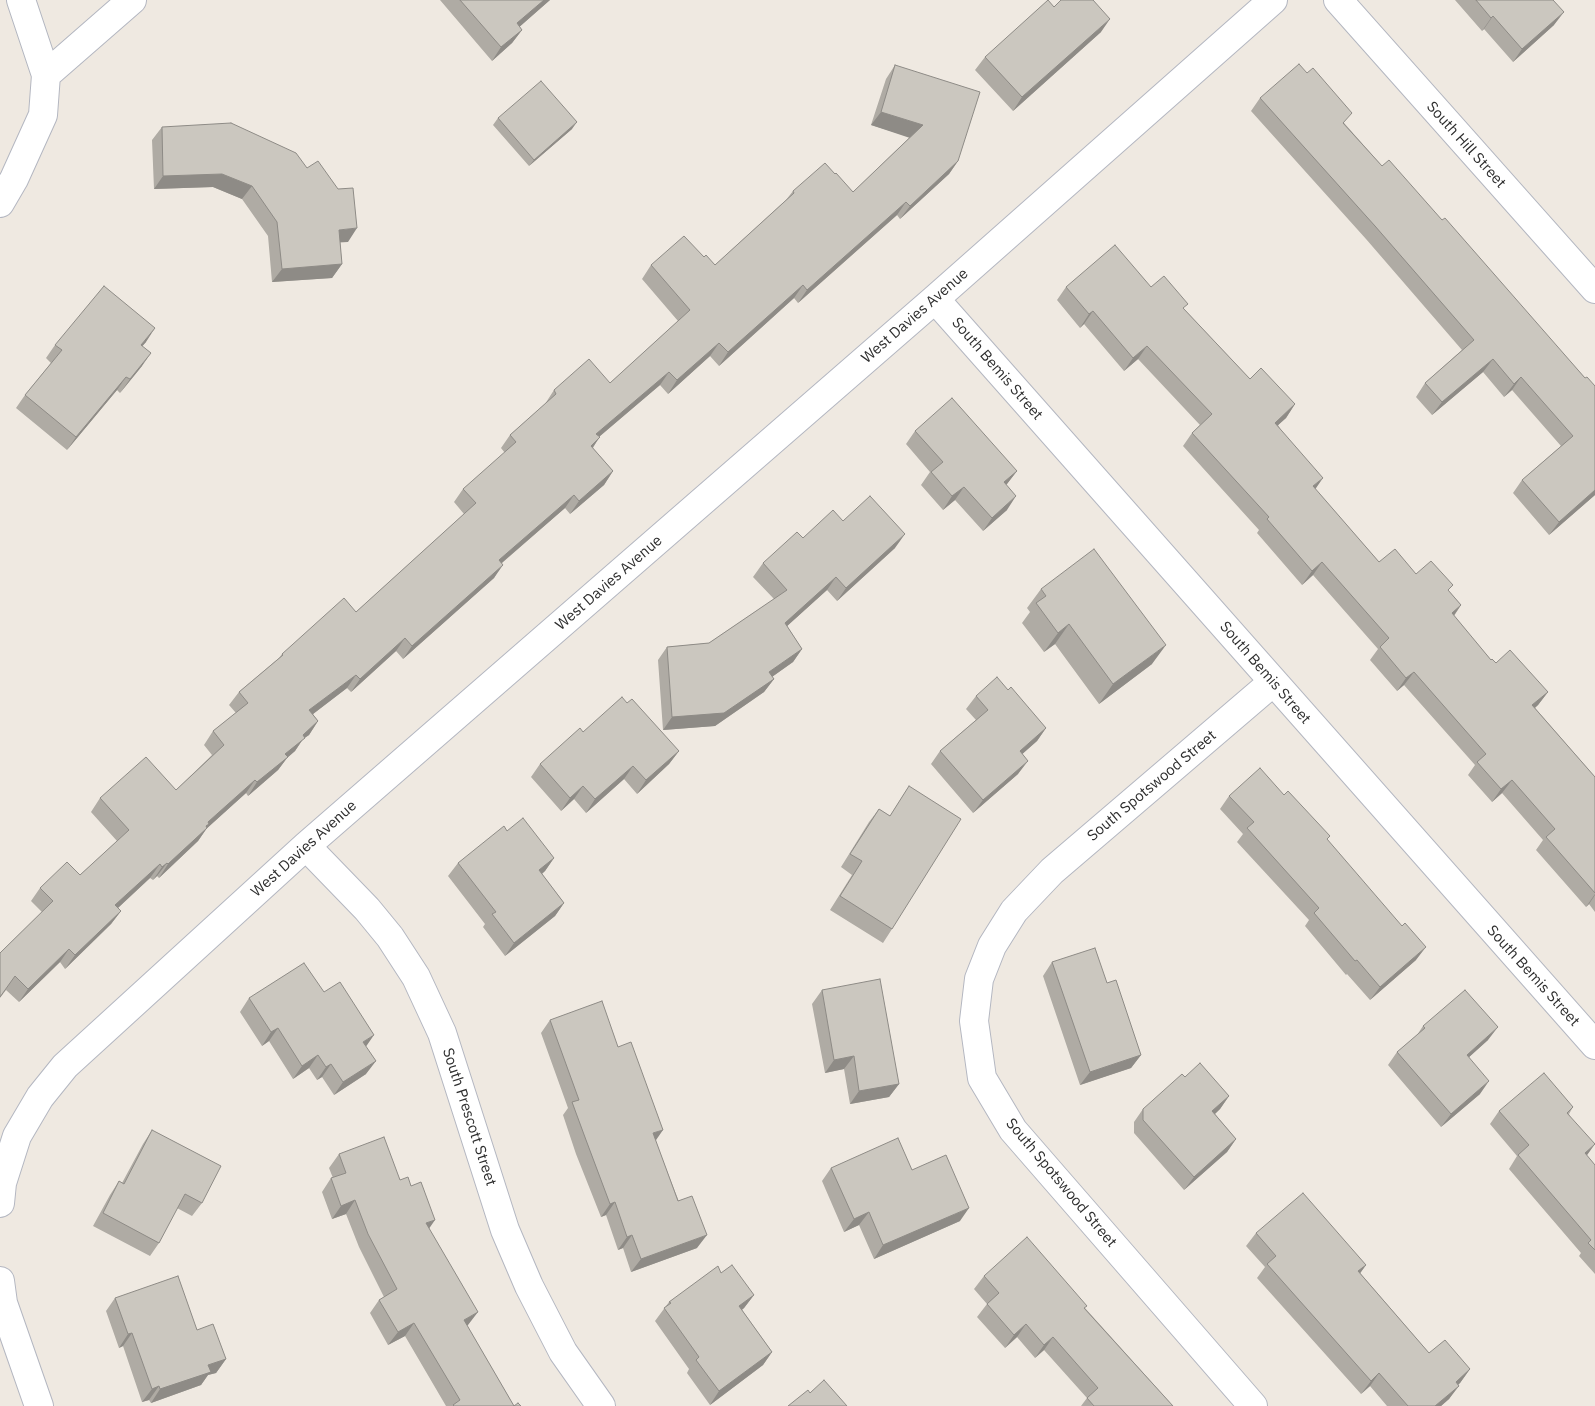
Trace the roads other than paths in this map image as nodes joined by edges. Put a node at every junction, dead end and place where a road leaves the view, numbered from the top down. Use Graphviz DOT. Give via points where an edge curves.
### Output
graph roads {
  1 [pos="21,0"];
  2 [pos="132,0"];
  3 [pos="1273,0"];
  4 [pos="1338,0"];
  5 [pos="46,76"];
  6 [pos="0,203"];
  7 [pos="1595,289"];
  8 [pos="935,299"];
  9 [pos="1273,682"];
  10 [pos="306,846"];
  11 [pos="1595,1045"];
  12 [pos="0,1203"];
  13 [pos="0,1281"];
  14 [pos="39,1406"];
  15 [pos="601,1406"];
  16 [pos="1253,1406"];
  1 -- 5 [label="street"];
  2 -- 5 [label="street"];
  3 -- 8 [label="street, West Davies Avenue"];
  4 -- 7 [label="street, South Hill Street"];
  5 -- 6 [label="street" via="43,115"];
  8 -- 9 [label="street, South Bemis Street"];
  8 -- 10 [label="street, West Davies Avenue"];
  9 -- 11 [label="street, South Bemis Street"];
  9 -- 16 [label="street, South Spotswood Street" via="1052,871 1014,911 992,946 979,979 974,1021 982,1078 1013,1130"];
  10 -- 12 [label="street, West Davies Avenue" via="64,1066 40,1097 17,1136 2,1183"];
  10 -- 15 [label="street, South Prescott Street" via="390,937 416,977 442,1033 505,1230 529,1286 563,1352"];
  13 -- 14 [label="street" via="3,1303"];
}
